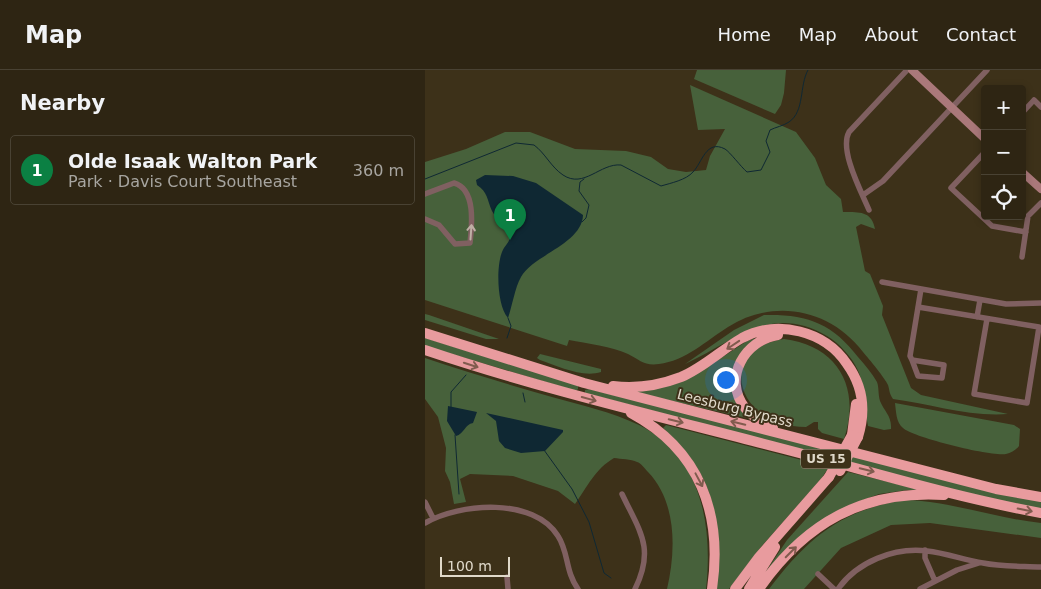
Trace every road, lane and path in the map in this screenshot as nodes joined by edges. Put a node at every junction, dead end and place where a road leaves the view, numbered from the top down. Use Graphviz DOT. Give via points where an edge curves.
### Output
graph roads {
  1 [pos="907,70"];
  2 [pos="912,70"];
  3 [pos="987,70"];
  4 [pos="951,107"];
  5 [pos="1041,107"];
  6 [pos="1026,109"];
  7 [pos="981,135"];
  8 [pos="981,156"];
  9 [pos="1025,175"];
  10 [pos="1041,189"];
  11 [pos="425,194"];
  12 [pos="863,195"];
  13 [pos="1041,203"];
  14 [pos="869,210"];
  15 [pos="425,219"];
  16 [pos="1025,232"];
  17 [pos="1022,257"];
  18 [pos="882,282"];
  19 [pos="921,289"];
  20 [pos="981,300"];
  21 [pos="1041,303"];
  22 [pos="918,307"];
  23 [pos="977,317"];
  24 [pos="987,319"];
  25 [pos="425,333"];
  26 [pos="425,350"];
  27 [pos="912,360"];
  28 [pos="584,383"];
  29 [pos="611,405"];
  30 [pos="855,436"];
  31 [pos="819,443"];
  32 [pos="833,478"];
  33 [pos="622,494"];
  34 [pos="1041,497"];
  35 [pos="983,500"];
  36 [pos="425,502"];
  37 [pos="1041,513"];
  38 [pos="433,518"];
  39 [pos="425,523"];
  40 [pos="925,550"];
  41 [pos="980,562"];
  42 [pos="1041,567"];
  43 [pos="818,574"];
  44 [pos="507,577"];
  45 [pos="935,581"];
  46 [pos="509,589"];
  47 [pos="578,589"];
  48 [pos="635,589"];
  49 [pos="712,589"];
  50 [pos="735,589"];
  51 [pos="749,589"];
  52 [pos="759,589"];
  53 [pos="834,589"];
  54 [pos="838,589"];
  55 [pos="920,589"];
  1 -- 12 [label="street" via="846,137 846,151"];
  2 -- 4 [label="street"];
  3 -- 4 [label="street"];
  4 -- 7 [label="street"];
  4 -- 12 [label="street" via="883,182"];
  5 -- 6 [label="street" via="1034,100"];
  8 -- 16 [label="street" via="951,188 992,226"];
  9 -- 10 [label="street"];
  15 -- 11 [label="street, one-way" via="439,224 455,244 470,243 470,206 460,185 454,183"];
  12 -- 14 [label="street"];
  13 -- 16 [label="street" via="1028,216"];
  16 -- 17 [label="street"];
  18 -- 19 [label="street"];
  19 -- 20 [label="street"];
  19 -- 22 [label="street"];
  20 -- 21 [label="street" via="1016,305"];
  20 -- 23 [label="street"];
  22 -- 23 [label="street"];
  22 -- 27 [label="street"];
  23 -- 24 [label="street"];
  24 -- 24 [label="street" via="974,394 1027,403 1039,328"];
  25 -- 28 [label="highway, Leesburg Bypass / US 15"];
  26 -- 29 [label="highway, Leesburg Bypass / US 15, one-way"];
  27 -- 27 [label="street" via="945,365 943,378 918,376"];
  30 -- 28 [label="highway, one-way" via="862,424 863,407 853,372 832,346 794,330 772,329 751,334 690,372 668,381 631,387"];
  31 -- 28 [label="highway, Leesburg Bypass / US 15, one-way"];
  29 -- 35 [label="highway, Leesburg Bypass / US 15, one-way"];
  29 -- 49 [label="highway, one-way" via="663,434 697,476 712,519 715,560"];
  30 -- 31 [label="highway" via="855,394 847,372 837,358 817,342 800,336 778,334 759,340 743,356 737,372 737,388 745,407 765,424"];
  30 -- 32 [label="highway, bridge"];
  31 -- 34 [label="highway, Leesburg Bypass / US 15" via="996,489"];
  32 -- 50 [label="highway" via="759,556"];
  32 -- 51 [label="highway" via="783,537"];
  33 -- 48 [label="street" via="646,549 643,572"];
  35 -- 37 [label="highway, Leesburg Bypass / US 15, one-way"];
  52 -- 35 [label="highway, one-way" via="810,534 836,516 863,504 907,494"];
  36 -- 38 [label="street"];
  38 -- 39 [label="street"];
  38 -- 47 [label="street" via="469,508 533,514 547,523 563,544 568,572"];
  40 -- 41 [label="street"];
  40 -- 45 [label="street"];
  40 -- 54 [label="street" via="882,557 857,571"];
  41 -- 42 [label="street"];
  41 -- 45 [label="street"];
  43 -- 53 [label="street"];
  44 -- 46 [label="street"];
  45 -- 55 [label="street"];
}
